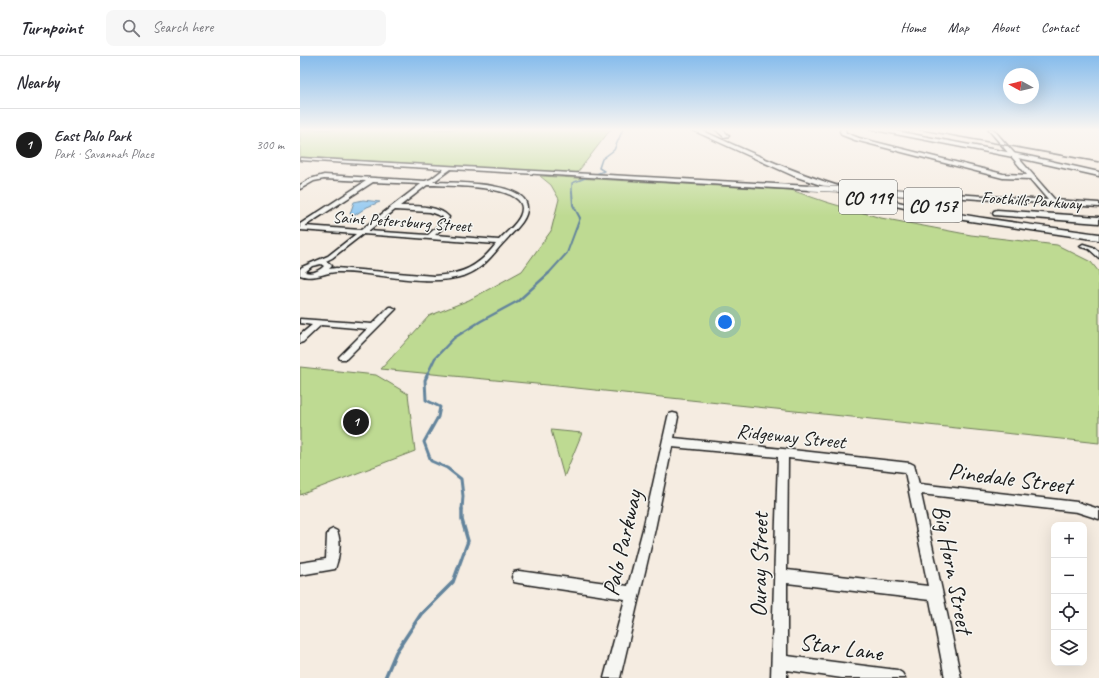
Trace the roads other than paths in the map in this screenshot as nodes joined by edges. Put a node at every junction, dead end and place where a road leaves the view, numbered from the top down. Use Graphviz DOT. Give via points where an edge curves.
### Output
graph roads {
  1 [pos="758,158"];
  2 [pos="777,158"];
  3 [pos="931,158"];
  4 [pos="1015,158"];
  5 [pos="1026,158"];
  6 [pos="300,159"];
  7 [pos="443,167"];
  8 [pos="450,168"];
  9 [pos="1099,174"];
  10 [pos="1032,177"];
  11 [pos="1016,178"];
  12 [pos="372,180"];
  13 [pos="426,183"];
  14 [pos="1037,183"];
  15 [pos="300,187"];
  16 [pos="1053,202"];
  17 [pos="1099,204"];
  18 [pos="394,208"];
  19 [pos="951,214"];
  20 [pos="1099,220"];
  21 [pos="1099,225"];
  22 [pos="300,228"];
  23 [pos="362,232"];
  24 [pos="430,236"];
  25 [pos="1099,237"];
  26 [pos="501,242"];
  27 [pos="1083,246"];
  28 [pos="1099,256"];
  29 [pos="328,262"];
  30 [pos="336,270"];
  31 [pos="301,273"];
  32 [pos="317,273"];
  33 [pos="392,309"];
  34 [pos="300,321"];
  35 [pos="319,323"];
  36 [pos="373,328"];
  37 [pos="300,340"];
  38 [pos="343,358"];
  39 [pos="673,417"];
  40 [pos="668,442"];
  41 [pos="783,453"];
  42 [pos="910,468"];
  43 [pos="914,488"];
  44 [pos="1099,514"];
  45 [pos="333,535"];
  46 [pos="300,569"];
  47 [pos="781,576"];
  48 [pos="519,578"];
  49 [pos="632,593"];
  50 [pos="935,594"];
  51 [pos="779,662"];
  52 [pos="612,678"];
  53 [pos="779,678"];
  54 [pos="897,678"];
  55 [pos="953,678"];
  1 -- 19 [label="highway, CO 119" via="824,184 882,201"];
  2 -- 20 [label="highway, Foothills Parkway / CO 157" via="860,190 930,205 985,212"];
  3 -- 11 [label="street"];
  4 -- 10 [label="street"];
  5 -- 9 [label="highway"];
  6 -- 7 [label="street"];
  7 -- 8 [label="street"];
  7 -- 13 [label="street" via="426,180"];
  8 -- 13 [label="street"];
  8 -- 16 [label="street, bridge"];
  10 -- 11 [label="street"];
  10 -- 14 [label="street"];
  11 -- 14 [label="street"];
  12 -- 13 [label="street"];
  12 -- 15 [label="street" via="318,178"];
  12 -- 22 [label="street"];
  13 -- 18 [label="street"];
  13 -- 26 [label="street" via="495,188 518,196 524,204 524,214"];
  14 -- 16 [label="street"];
  16 -- 17 [label="street"];
  18 -- 23 [label="street"];
  18 -- 24 [label="street" via="433,210 444,214 444,224"];
  19 -- 21 [label="highway, Foothills Parkway / CO 157"];
  19 -- 25 [label="highway, CO 119"];
  22 -- 23 [label="street, Saint Petersburg Street"];
  23 -- 24 [label="street, Saint Petersburg Street"];
  23 -- 29 [label="street"];
  24 -- 26 [label="street, Saint Petersburg Street"];
  26 -- 30 [label="street" via="480,265 466,273 447,278"];
  27 -- 28 [label="street" via="1091,248"];
  29 -- 30 [label="street"];
  29 -- 31 [label="street" via="312,264"];
  29 -- 32 [label="street"];
  30 -- 32 [label="street"];
  31 -- 32 [label="street"];
  33 -- 36 [label="street"];
  34 -- 35 [label="street"];
  35 -- 36 [label="street"];
  35 -- 37 [label="street"];
  36 -- 38 [label="street"];
  39 -- 40 [label="street, Palo Parkway"];
  40 -- 41 [label="street, Ridgeway Street"];
  40 -- 49 [label="street, Palo Parkway"];
  41 -- 42 [label="street, Ridgeway Street"];
  41 -- 47 [label="street, Ouray Street"];
  42 -- 43 [label="street, Big Horn Street"];
  43 -- 44 [label="street, Pinedale Street" via="1077,507"];
  43 -- 50 [label="street, Big Horn Street"];
  45 -- 46 [label="street" via="333,556 330,565"];
  47 -- 50 [label="street"];
  47 -- 51 [label="street, Ouray Street"];
  48 -- 49 [label="street"];
  49 -- 52 [label="street, Palo Parkway"];
  50 -- 55 [label="street, Big Horn Street"];
  51 -- 53 [label="street, Ouray Street"];
  51 -- 54 [label="street, Star Lane"];
}
